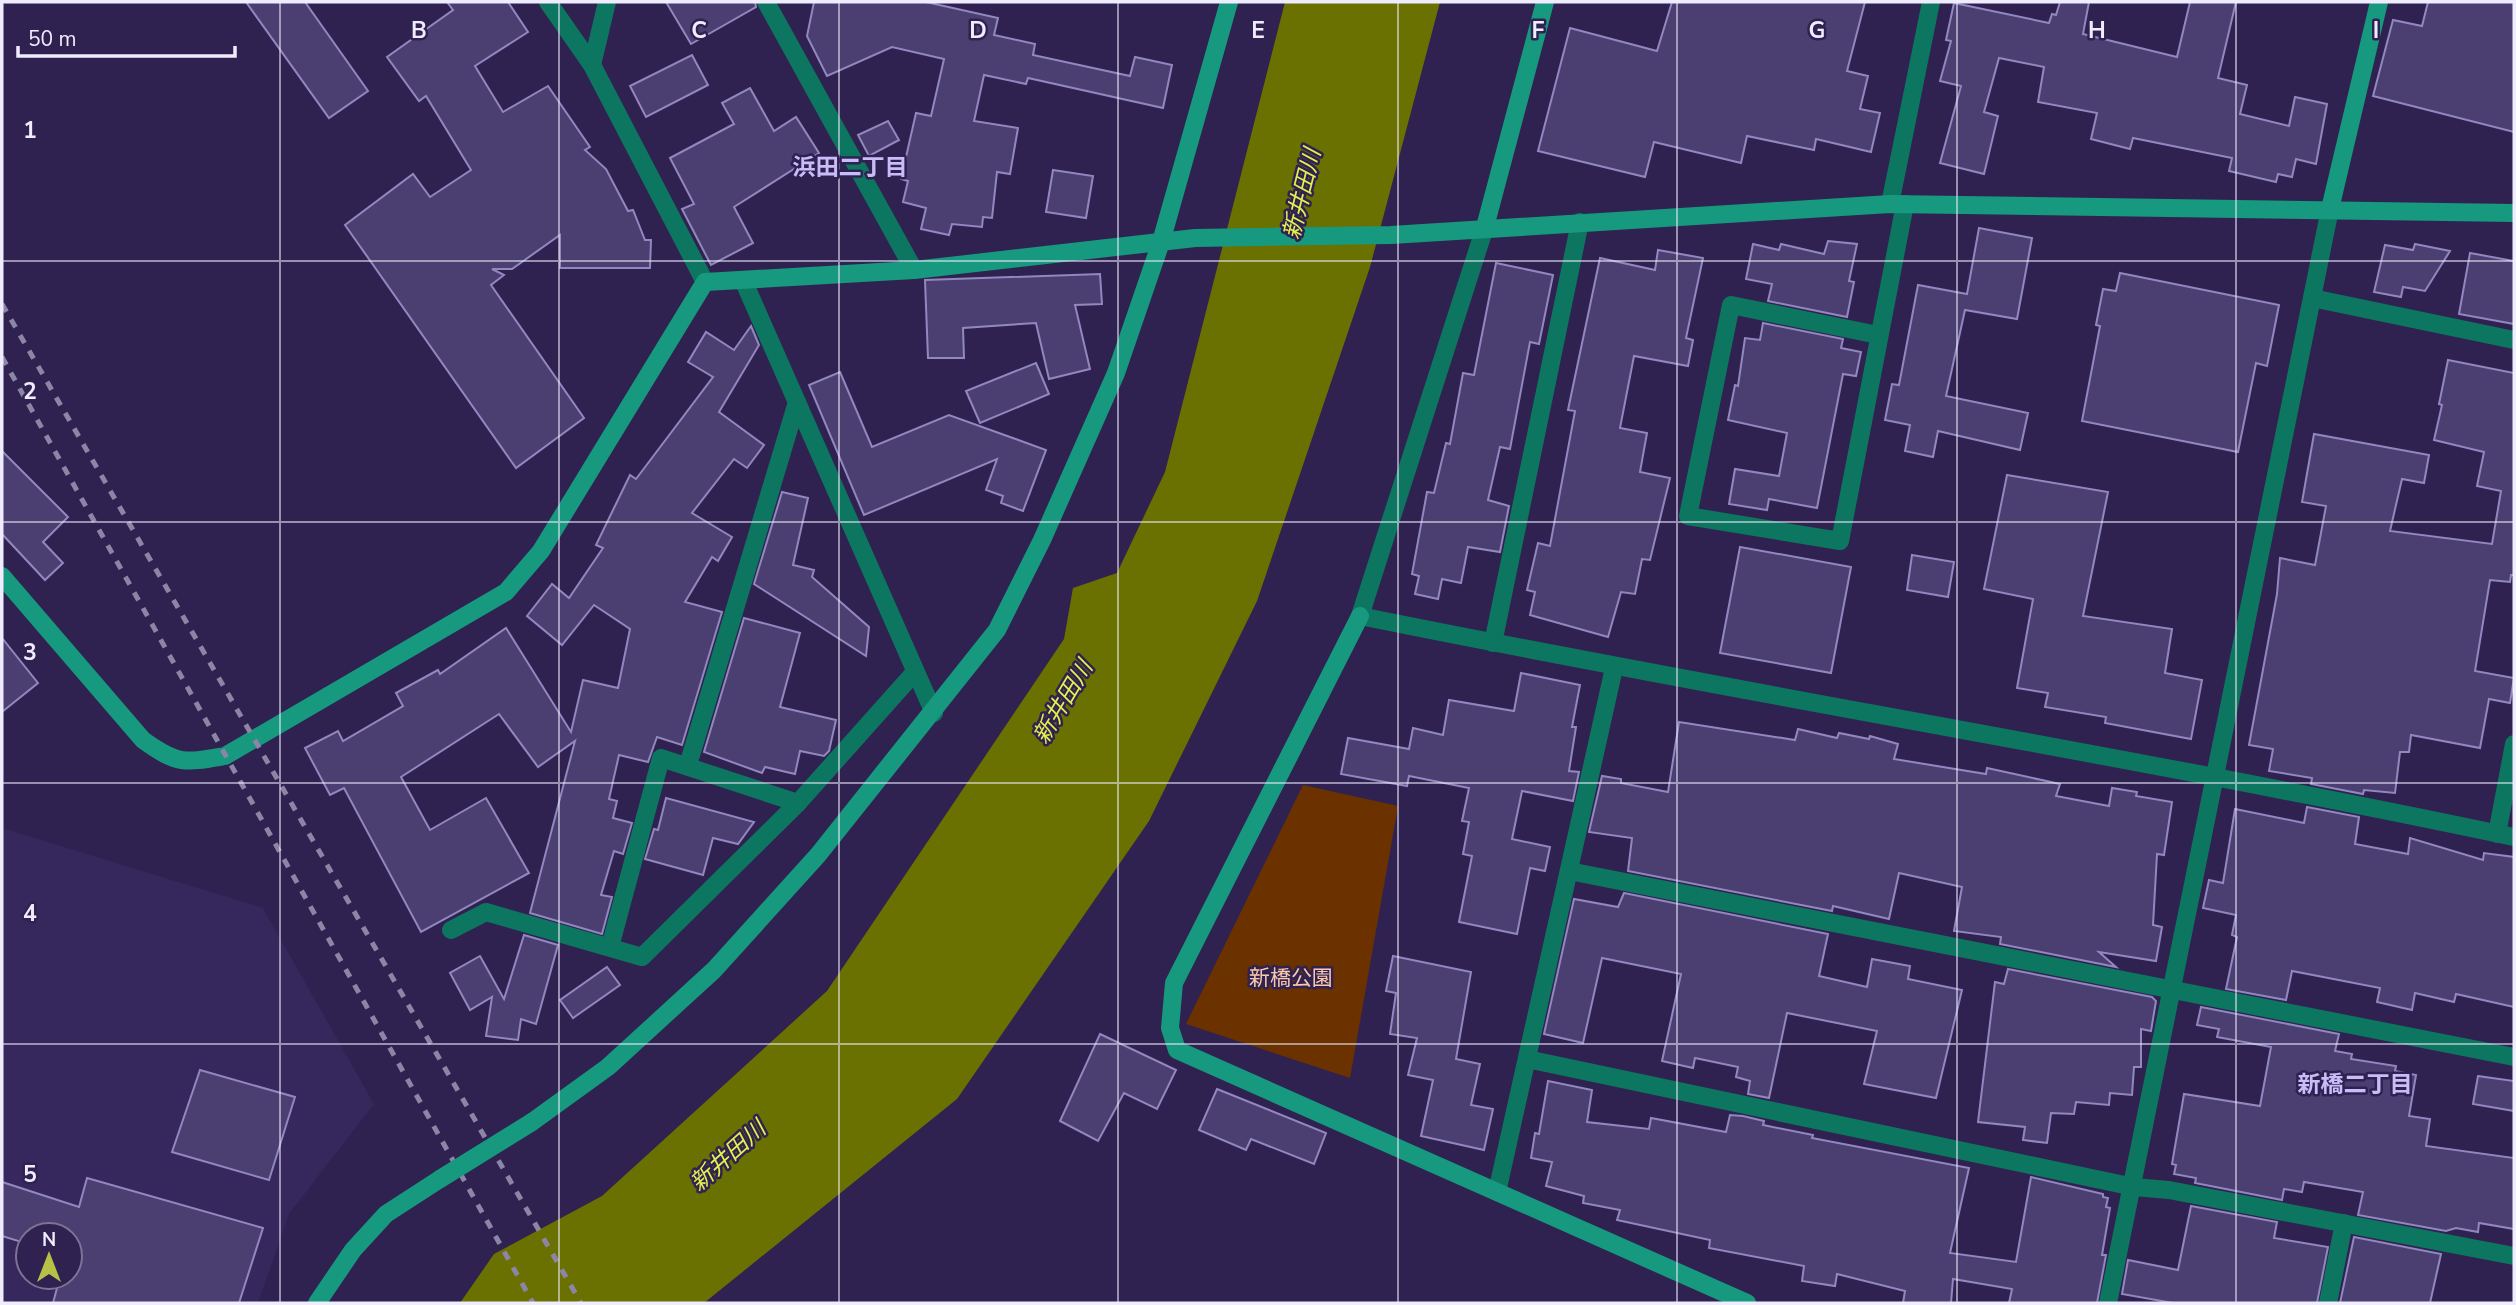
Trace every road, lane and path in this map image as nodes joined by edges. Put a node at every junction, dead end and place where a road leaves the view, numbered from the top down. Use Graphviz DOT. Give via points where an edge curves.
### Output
graph roads {
  1 [pos="548,2"];
  2 [pos="607,2"];
  3 [pos="766,2"];
  4 [pos="1228,2"];
  5 [pos="1545,2"];
  6 [pos="1931,2"];
  7 [pos="2379,2"];
  8 [pos="592,65"];
  9 [pos="1897,204"];
  10 [pos="2330,209"];
  11 [pos="2514,214"];
  12 [pos="1580,222"];
  13 [pos="1485,227"];
  14 [pos="1161,242"];
  15 [pos="914,270"];
  16 [pos="705,282"];
  17 [pos="744,282"];
  18 [pos="2312,298"];
  19 [pos="1878,335"];
  20 [pos="2514,340"];
  21 [pos="797,402"];
  22 [pos="2,576"];
  23 [pos="1360,616"];
  24 [pos="1493,643"];
  25 [pos="1614,668"];
  26 [pos="914,673"];
  27 [pos="934,713"];
  28 [pos="2514,744"];
  29 [pos="688,765"];
  30 [pos="2213,776"];
  31 [pos="798,803"];
  32 [pos="2506,836"];
  33 [pos="1569,871"];
  34 [pos="451,930"];
  35 [pos="610,947"];
  36 [pos="2174,990"];
  37 [pos="2514,1057"];
  38 [pos="1527,1059"];
  39 [pos="2134,1187"];
  40 [pos="1497,1192"];
  41 [pos="2344,1223"];
  42 [pos="2514,1256"];
  43 [pos="317,1303"];
  44 [pos="1747,1303"];
  45 [pos="2108,1303"];
  46 [pos="2328,1303"];
  1 -- 8 [label="street"];
  2 -- 8 [label="street"];
  3 -- 15 [label="street"];
  4 -- 14 [label="street"];
  5 -- 13 [label="street"];
  6 -- 9 [label="street"];
  7 -- 10 [label="street"];
  8 -- 16 [label="street"];
  9 -- 10 [label="street"];
  9 -- 12 [label="street"];
  9 -- 19 [label="street"];
  10 -- 11 [label="street"];
  10 -- 18 [label="street"];
  12 -- 13 [label="street"];
  12 -- 24 [label="street"];
  13 -- 14 [label="street" via="1391,235"];
  13 -- 23 [label="street"];
  14 -- 15 [label="street"];
  14 -- 27 [label="street" via="1116,373 1042,540 997,630"];
  15 -- 17 [label="street"];
  16 -- 17 [label="street"];
  16 -- 22 [label="street" via="541,551 506,592 225,756 186,763 143,740"];
  17 -- 21 [label="street"];
  18 -- 20 [label="street"];
  18 -- 30 [label="street"];
  19 -- 19 [label="street" via="1840,541 1688,516 1731,304"];
  21 -- 26 [label="street"];
  21 -- 29 [label="street"];
  23 -- 24 [label="street"];
  23 -- 40 [label="street" via="1174,983 1170,1028 1177,1050"];
  24 -- 25 [label="street"];
  25 -- 30 [label="street"];
  25 -- 33 [label="street"];
  26 -- 27 [label="street"];
  26 -- 31 [label="street"];
  27 -- 43 [label="street, bridge" via="818,855 713,970 608,1067 532,1122 386,1214 353,1250"];
  28 -- 32 [label="street"];
  29 -- 31 [label="street"];
  29 -- 35 [label="street" via="661,758"];
  30 -- 32 [label="street"];
  30 -- 36 [label="street"];
  31 -- 35 [label="street" via="642,957"];
  33 -- 36 [label="street"];
  33 -- 38 [label="street"];
  34 -- 35 [label="street" via="486,912"];
  36 -- 37 [label="street"];
  36 -- 39 [label="street"];
  38 -- 39 [label="street"];
  38 -- 40 [label="street"];
  39 -- 41 [label="street"];
  39 -- 45 [label="street"];
  40 -- 44 [label="street"];
  41 -- 42 [label="street"];
  41 -- 46 [label="street"];
}
